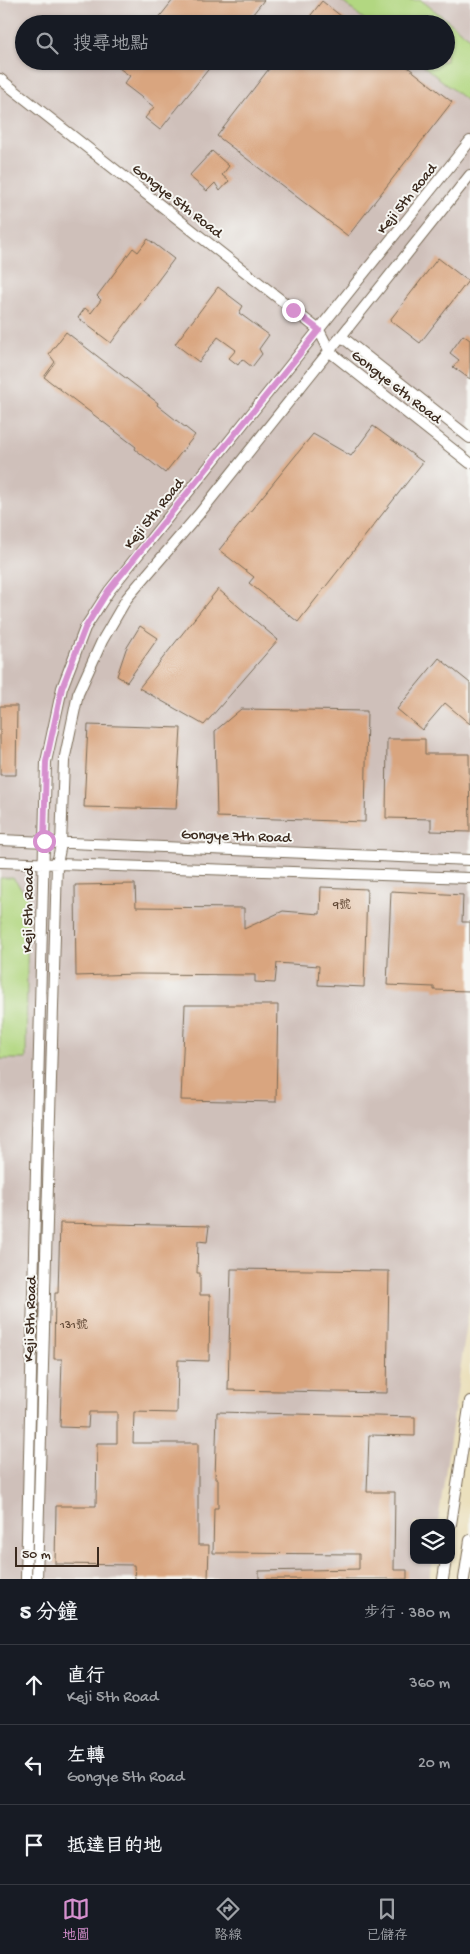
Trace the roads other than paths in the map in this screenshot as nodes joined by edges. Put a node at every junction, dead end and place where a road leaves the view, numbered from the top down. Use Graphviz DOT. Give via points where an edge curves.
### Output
graph roads {
  1 [pos="0,79"];
  2 [pos="470,141"];
  3 [pos="470,175"];
  4 [pos="319,330"];
  5 [pos="342,338"];
  6 [pos="330,352"];
  7 [pos="470,438"];
  8 [pos="470,462"];
  9 [pos="0,840"];
  10 [pos="44,841"];
  11 [pos="61,844"];
  12 [pos="470,860"];
  13 [pos="0,862"];
  14 [pos="43,864"];
  15 [pos="57,864"];
  16 [pos="470,878"];
  17 [pos="470,1401"];
  18 [pos="452,1519"];
  19 [pos="470,1540"];
  20 [pos="445,1564"];
  21 [pos="26,1579"];
  22 [pos="37,1579"];
  23 [pos="443,1579"];
  24 [pos="464,1579"];
  1 -- 4 [label="street, Gongye 5th Road"];
  2 -- 4 [label="street, Keji 5th Road"];
  3 -- 5 [label="street, Keji 5th Road"];
  4 -- 6 [label="street, Gongye 5th Road"];
  4 -- 10 [label="street, Keji 5th Road" via="108,591 85,628 62,688 46,762"];
  5 -- 6 [label="street, Keji 5th Road"];
  5 -- 7 [label="street, Gongye 6th Road"];
  6 -- 8 [label="street, Gongye 6th Road"];
  6 -- 11 [label="street, Keji 5th Road" via="127,598 102,641 78,694 64,761"];
  9 -- 10 [label="street, Gongye 7th Road"];
  10 -- 11 [label="street, Gongye 7th Road"];
  10 -- 14 [label="street, Keji 5th Road"];
  11 -- 12 [label="street, Gongye 7th Road"];
  11 -- 15 [label="street, Keji 5th Road"];
  13 -- 14 [label="street"];
  14 -- 15 [label="street"];
  14 -- 21 [label="street, Keji 5th Road"];
  15 -- 16 [label="street"];
  15 -- 22 [label="street, Keji 5th Road"];
  17 -- 18 [label="street"];
  19 -- 24 [label="street"];
  20 -- 23 [label="street"];
}
